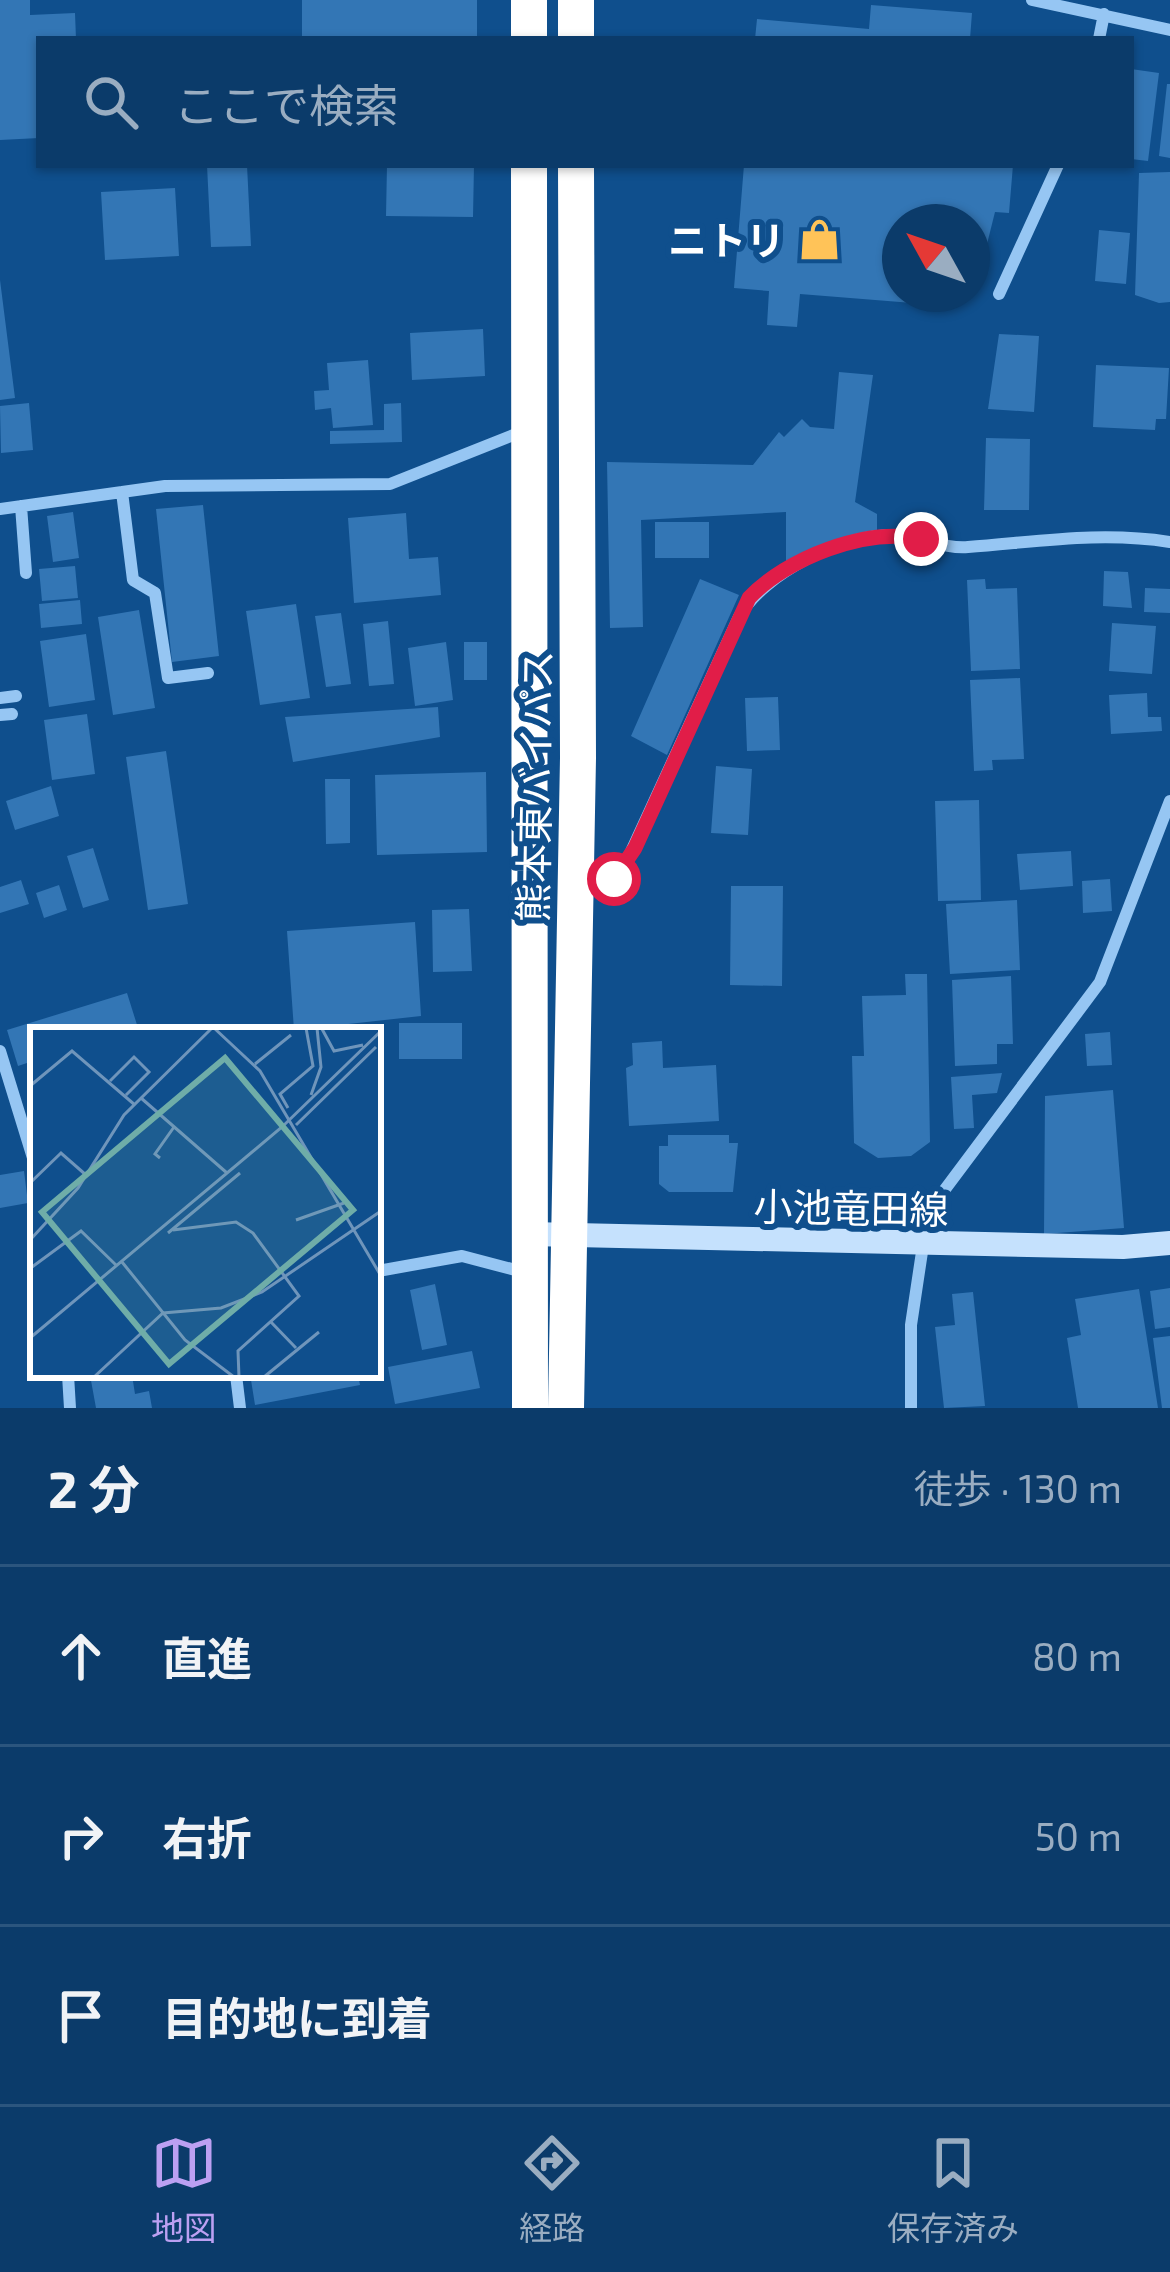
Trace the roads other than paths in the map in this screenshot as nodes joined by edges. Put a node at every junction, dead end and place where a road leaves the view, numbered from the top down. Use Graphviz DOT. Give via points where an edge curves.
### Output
graph roads {
  1 [pos="1032,0"];
  2 [pos="529,1"];
  3 [pos="1104,14"];
  4 [pos="1170,30"];
  5 [pos="529,36"];
  6 [pos="1100,36"];
  7 [pos="529,168"];
  8 [pos="576,168"];
  9 [pos="1057,168"];
  10 [pos="999,294"];
  11 [pos="528,429"];
  12 [pos="122,492"];
  13 [pos="21,506"];
  14 [pos="0,509"];
  15 [pos="1170,542"];
  16 [pos="26,573"];
  17 [pos="208,673"];
  18 [pos="16,696"];
  19 [pos="0,698"];
  20 [pos="1170,801"];
  21 [pos="575,888"];
  22 [pos="0,1052"];
  23 [pos="3,1066"];
  24 [pos="30,1149"];
  25 [pos="530,1234"];
  26 [pos="568,1236"];
  27 [pos="1170,1243"];
  28 [pos="920,1245"];
  29 [pos="381,1270"];
  30 [pos="530,1274"];
  31 [pos="68,1378"];
  32 [pos="236,1378"];
  33 [pos="70,1408"];
  34 [pos="240,1408"];
  35 [pos="530,1408"];
  36 [pos="566,1408"];
  37 [pos="911,1408"];
  1 -- 3 [label="street"];
  2 -- 5 [label="highway"];
  3 -- 4 [label="street"];
  3 -- 6 [label="street"];
  7 -- 11 [label="highway, 熊本東バイパス"];
  8 -- 21 [label="highway, 熊本東バイパス"];
  9 -- 10 [label="street"];
  11 -- 12 [label="street" via="389,484"];
  11 -- 25 [label="highway, 熊本東バイパス"];
  12 -- 13 [label="street"];
  12 -- 17 [label="street" via="133,580 155,593 168,679"];
  13 -- 14 [label="street"];
  13 -- 16 [label="street"];
  15 -- 21 [label="street" via="1072,535 953,548 895,535 780,572 739,617 623,868 614,879"];
  18 -- 19 [label="street"];
  20 -- 28 [label="street" via="1100,982 951,1177 928,1212"];
  21 -- 26 [label="highway, 熊本東バイパス"];
  22 -- 23 [label="street"];
  23 -- 24 [label="street"];
  25 -- 26 [label="main road, 小池竜田線"];
  25 -- 30 [label="highway, 熊本東バイパス"];
  26 -- 28 [label="main road, 小池竜田線"];
  26 -- 36 [label="highway, 熊本東バイパス"];
  27 -- 28 [label="main road, 小池竜田線"];
  28 -- 37 [label="street"];
  29 -- 30 [label="street" via="462,1256"];
  30 -- 35 [label="highway, 熊本東バイパス"];
  31 -- 33 [label="street"];
  32 -- 34 [label="street"];
}
